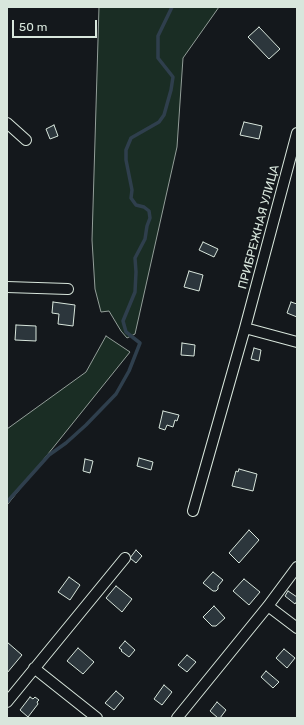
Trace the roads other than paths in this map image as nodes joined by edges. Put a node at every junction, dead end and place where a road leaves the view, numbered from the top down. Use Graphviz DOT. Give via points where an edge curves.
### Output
graph roads {
  1 [pos="7,123"];
  2 [pos="297,133"];
  3 [pos="26,140"];
  4 [pos="7,287"];
  5 [pos="68,289"];
  6 [pos="245,328"];
  7 [pos="297,342"];
  8 [pos="193,511"];
  9 [pos="125,558"];
  10 [pos="297,568"];
  11 [pos="268,606"];
  12 [pos="297,628"];
  13 [pos="34,668"];
  14 [pos="7,702"];
  15 [pos="97,718"];
  16 [pos="177,718"];
  1 -- 3 [label="street"];
  2 -- 6 [label="street, ПРИБРЕЖНАЯ УЛИЦА"];
  4 -- 5 [label="street"];
  6 -- 7 [label="street"];
  6 -- 8 [label="street, ПРИБРЕЖНАЯ УЛИЦА"];
  9 -- 13 [label="street"];
  10 -- 11 [label="street"];
  11 -- 12 [label="street"];
  11 -- 16 [label="street"];
  13 -- 14 [label="street"];
  13 -- 15 [label="street"];
}
